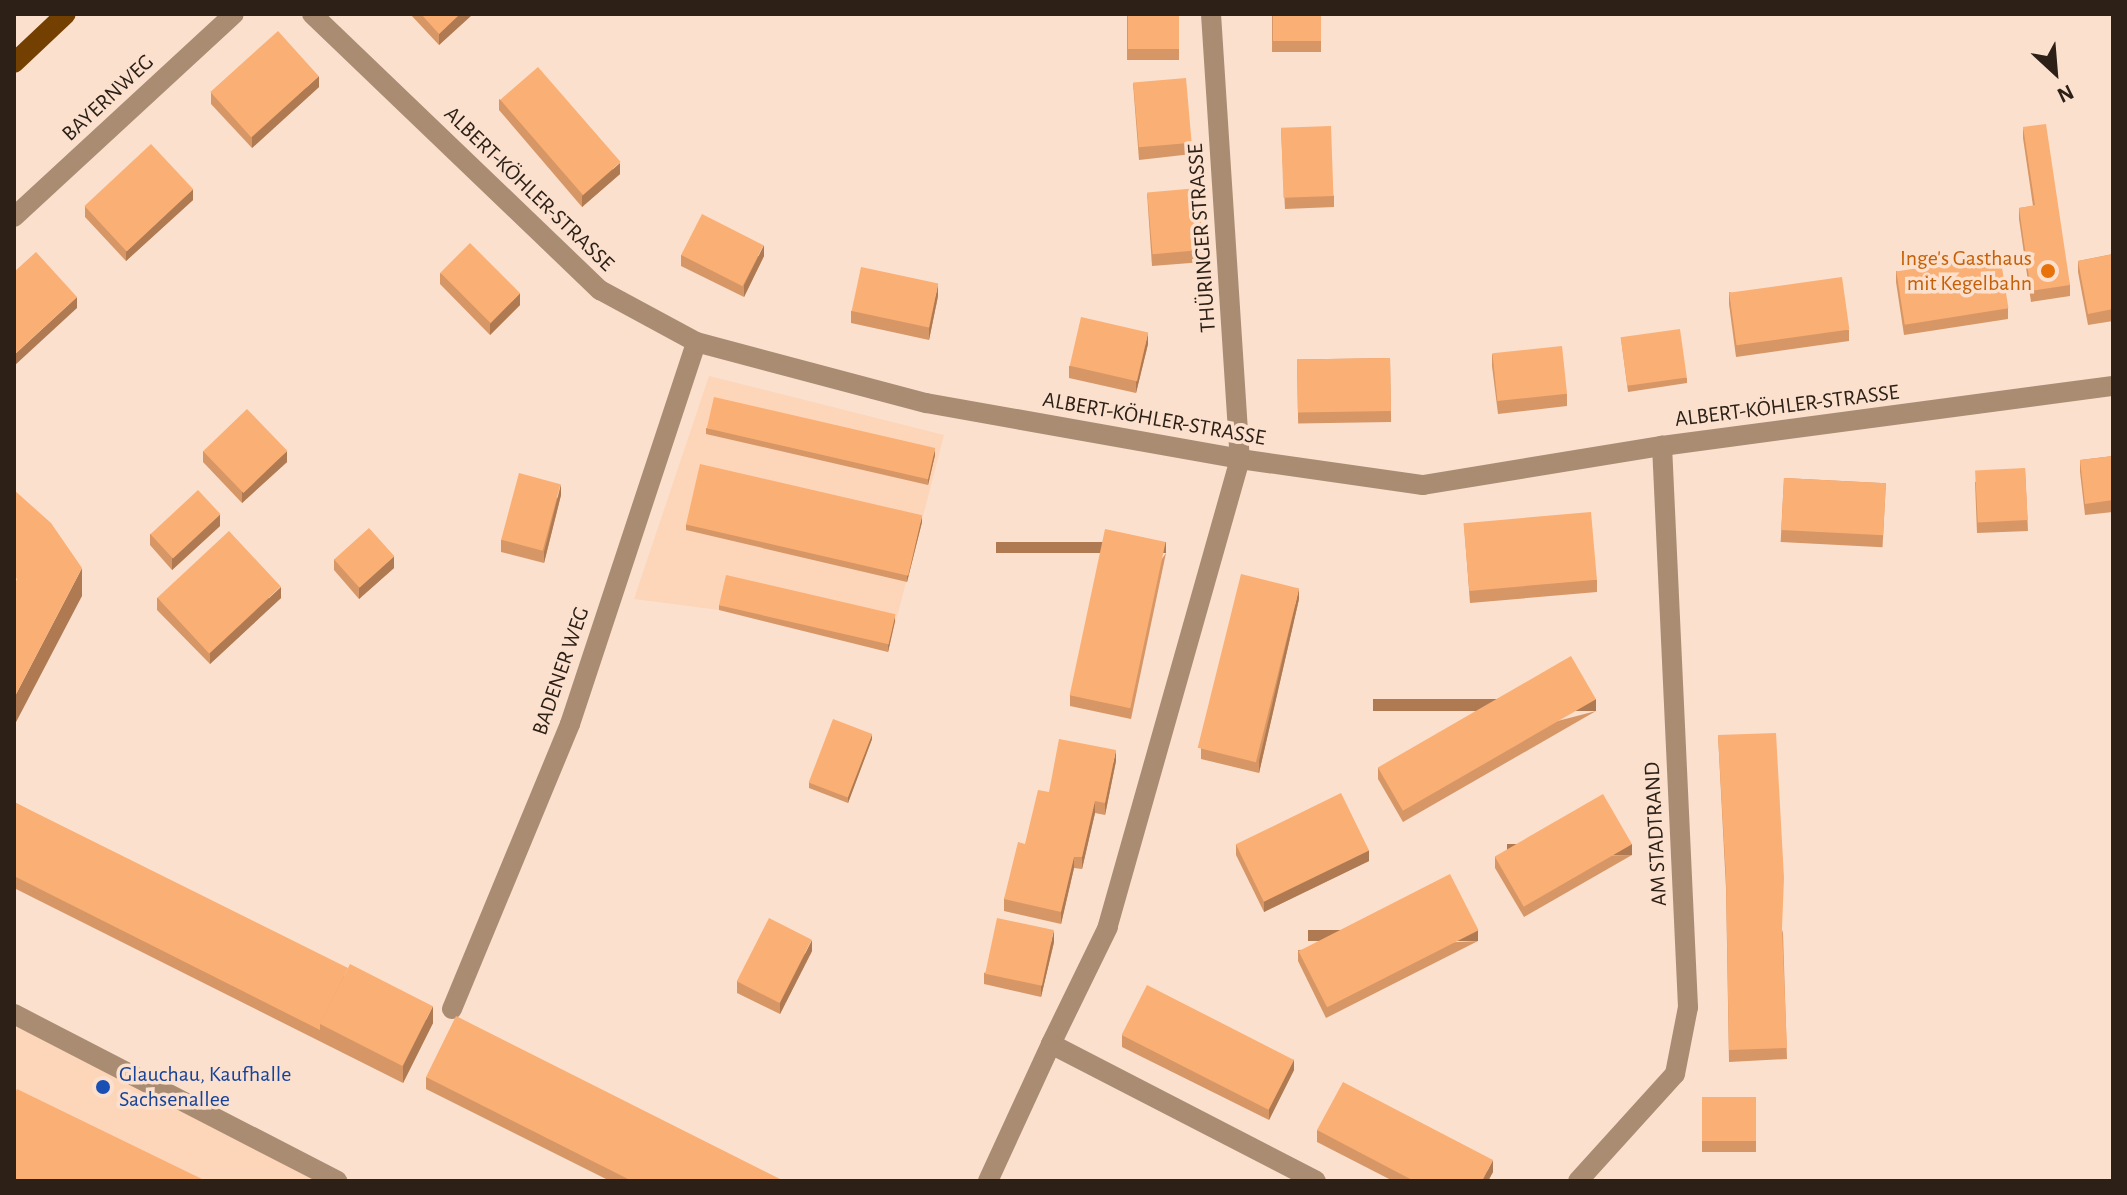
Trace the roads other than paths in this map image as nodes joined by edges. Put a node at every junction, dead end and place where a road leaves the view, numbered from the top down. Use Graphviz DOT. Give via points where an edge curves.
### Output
graph roads {
  1 [pos="66,14"];
  2 [pos="234,14"];
  3 [pos="312,14"];
  4 [pos="1211,14"];
  5 [pos="14,63"];
  6 [pos="14,217"];
  7 [pos="696,342"];
  8 [pos="2113,386"];
  9 [pos="1662,446"];
  10 [pos="1240,459"];
  11 [pos="452,1009"];
  12 [pos="14,1014"];
  13 [pos="1051,1044"];
  14 [pos="336,1181"];
  15 [pos="988,1181"];
  16 [pos="1316,1181"];
  17 [pos="1578,1181"];
  1 -- 5 [label="main road"];
  2 -- 6 [label="street, BAYERNWEG"];
  3 -- 7 [label="street, ALBERT-KÖHLER-STRASSE" via="600,290"];
  4 -- 10 [label="street, THÜRINGER STRASSE"];
  7 -- 10 [label="street, ALBERT-KÖHLER-STRASSE" via="926,403"];
  7 -- 11 [label="street, BADENER WEG" via="570,724"];
  8 -- 9 [label="street, ALBERT-KÖHLER-STRASSE"];
  9 -- 10 [label="street, ALBERT-KÖHLER-STRASSE" via="1423,485"];
  9 -- 17 [label="street, AM STADTRAND" via="1688,1007 1675,1074"];
  10 -- 13 [label="street" via="1108,927"];
  12 -- 14 [label="street"];
  13 -- 15 [label="street"];
  13 -- 16 [label="street"];
}
